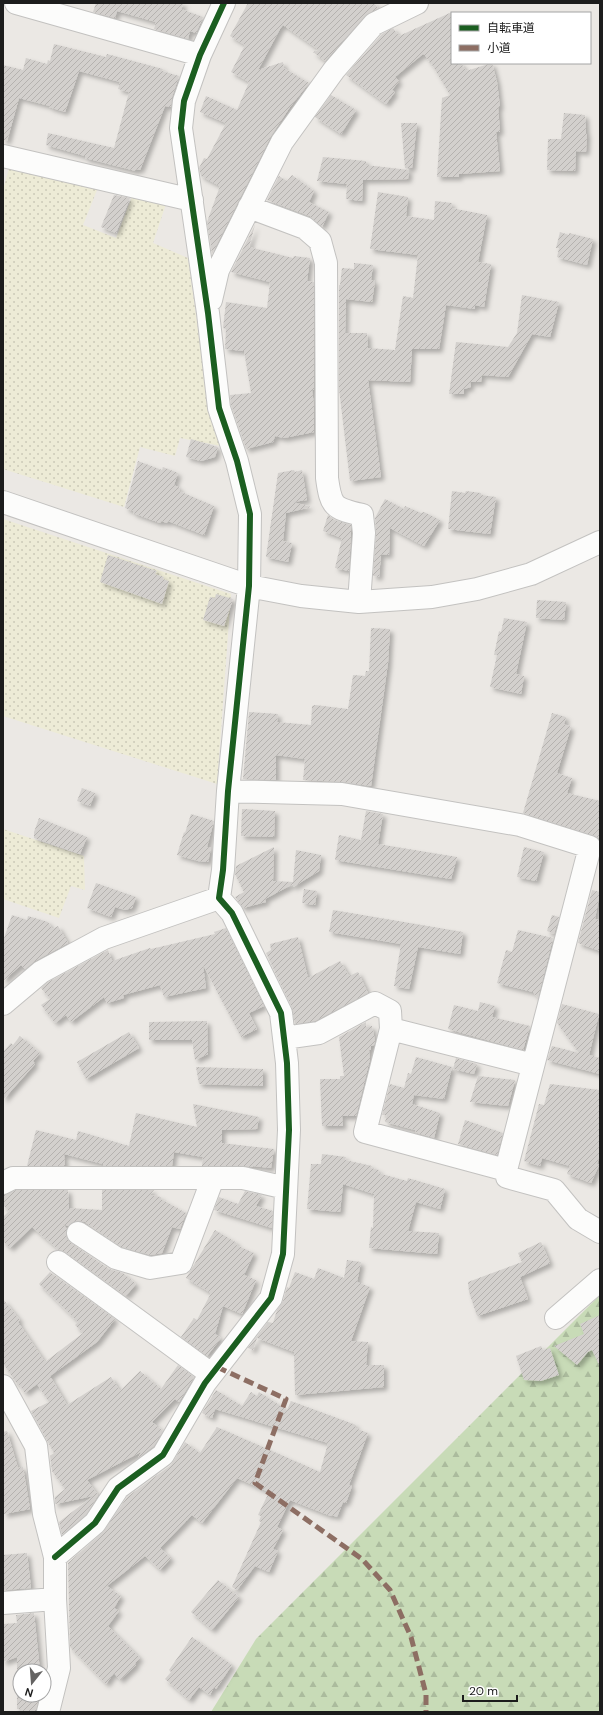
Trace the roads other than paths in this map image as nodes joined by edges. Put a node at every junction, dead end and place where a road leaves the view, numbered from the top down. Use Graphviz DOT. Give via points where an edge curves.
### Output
graph roads {
  1 [pos="16,3"];
  2 [pos="224,3"];
  3 [pos="417,3"];
  4 [pos="200,55"];
  5 [pos="3,156"];
  6 [pos="192,200"];
  7 [pos="249,207"];
  8 [pos="208,313"];
  9 [pos="3,502"];
  10 [pos="600,542"];
  11 [pos="249,586"];
  12 [pos="358,602"];
  13 [pos="228,791"];
  14 [pos="219,898"];
  15 [pos="3,1004"];
  16 [pos="391,1030"];
  17 [pos="284,1038"];
  18 [pos="533,1065"];
  19 [pos="506,1170"];
  20 [pos="213,1178"];
  21 [pos="3,1183"];
  22 [pos="286,1188"];
  23 [pos="600,1232"];
  24 [pos="78,1233"];
  25 [pos="58,1262"];
  26 [pos="600,1280"];
  27 [pos="556,1318"];
  28 [pos="211,1374"];
  29 [pos="3,1386"];
  30 [pos="54,1557"];
  31 [pos="55,1599"];
  32 [pos="3,1603"];
  33 [pos="48,1712"];
  1 -- 4 [label="street"];
  2 -- 4 [label="street"];
  3 -- 7 [label="street" via="374,24 334,70 282,142"];
  4 -- 6 [label="street" via="184,101 181,128"];
  5 -- 6 [label="street"];
  6 -- 8 [label="street"];
  7 -- 8 [label="street" via="218,270"];
  7 -- 12 [label="street" via="305,228 320,242 326,263 327,478 330,498 338,509 362,515 364,533"];
  8 -- 11 [label="street" via="219,408 237,461 250,514"];
  9 -- 11 [label="street"];
  10 -- 12 [label="street" via="531,574 477,589 432,597"];
  11 -- 12 [label="street" via="301,596"];
  11 -- 13 [label="street"];
  13 -- 14 [label="street"];
  13 -- 18 [label="street" via="342,794 520,824 590,847"];
  14 -- 15 [label="street" via="104,938 41,972"];
  14 -- 17 [label="street" via="232,914 281,1013"];
  16 -- 17 [label="street" via="390,1011 375,1003 319,1034"];
  16 -- 18 [label="street"];
  16 -- 19 [label="street" via="365,1132"];
  17 -- 22 [label="street" via="289,1130"];
  18 -- 19 [label="street"];
  19 -- 23 [label="street" via="507,1177 554,1190 578,1219"];
  20 -- 21 [label="street" via="13,1178"];
  20 -- 22 [label="street" via="243,1178"];
  20 -- 24 [label="street" via="181,1263 150,1268 116,1258"];
  22 -- 28 [label="street" via="284,1254 271,1298"];
  25 -- 28 [label="street"];
  26 -- 27 [label="street"];
  28 -- 30 [label="street" via="163,1455 118,1488 95,1523"];
  29 -- 30 [label="street" via="36,1446 44,1514"];
  30 -- 31 [label="street"];
  31 -- 32 [label="street"];
  31 -- 33 [label="street" via="59,1668"];
}
